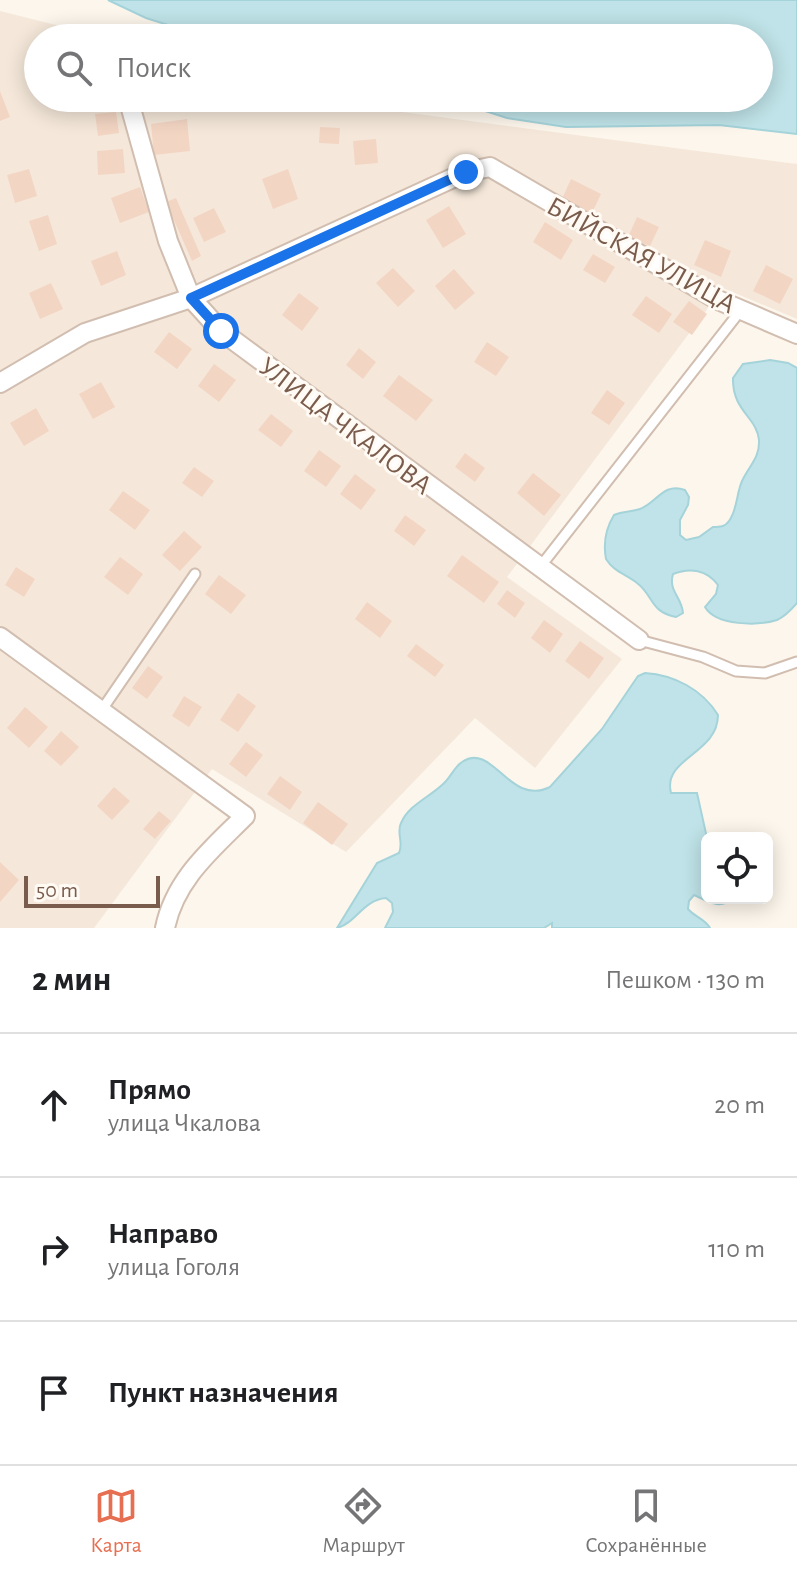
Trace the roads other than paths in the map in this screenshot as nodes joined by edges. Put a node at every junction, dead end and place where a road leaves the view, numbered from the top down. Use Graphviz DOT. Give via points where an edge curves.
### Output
graph roads {
  1 [pos="132,112"];
  2 [pos="191,298"];
  3 [pos="741,310"];
  4 [pos="797,334"];
  5 [pos="0,383"];
  6 [pos="540,567"];
  7 [pos="195,574"];
  8 [pos="0,637"];
  9 [pos="639,640"];
  10 [pos="797,662"];
  11 [pos="101,711"];
  12 [pos="165,928"];
  1 -- 2 [label="street, УЛИЦА ЧКАЛОВА" via="168,241"];
  2 -- 3 [label="street, БИЙСКАЯ УЛИЦА" via="466,172 490,167"];
  2 -- 5 [label="street" via="85,333"];
  2 -- 6 [label="street, УЛИЦА ЧКАЛОВА" via="221,331"];
  3 -- 4 [label="street, БИЙСКАЯ УЛИЦА"];
  3 -- 6 [label="lane"];
  6 -- 9 [label="street, УЛИЦА ЧКАЛОВА"];
  7 -- 11 [label="lane"];
  8 -- 11 [label="street"];
  9 -- 10 [label="lane" via="736,671 765,673"];
  11 -- 12 [label="street" via="245,816 192,869"];
}
